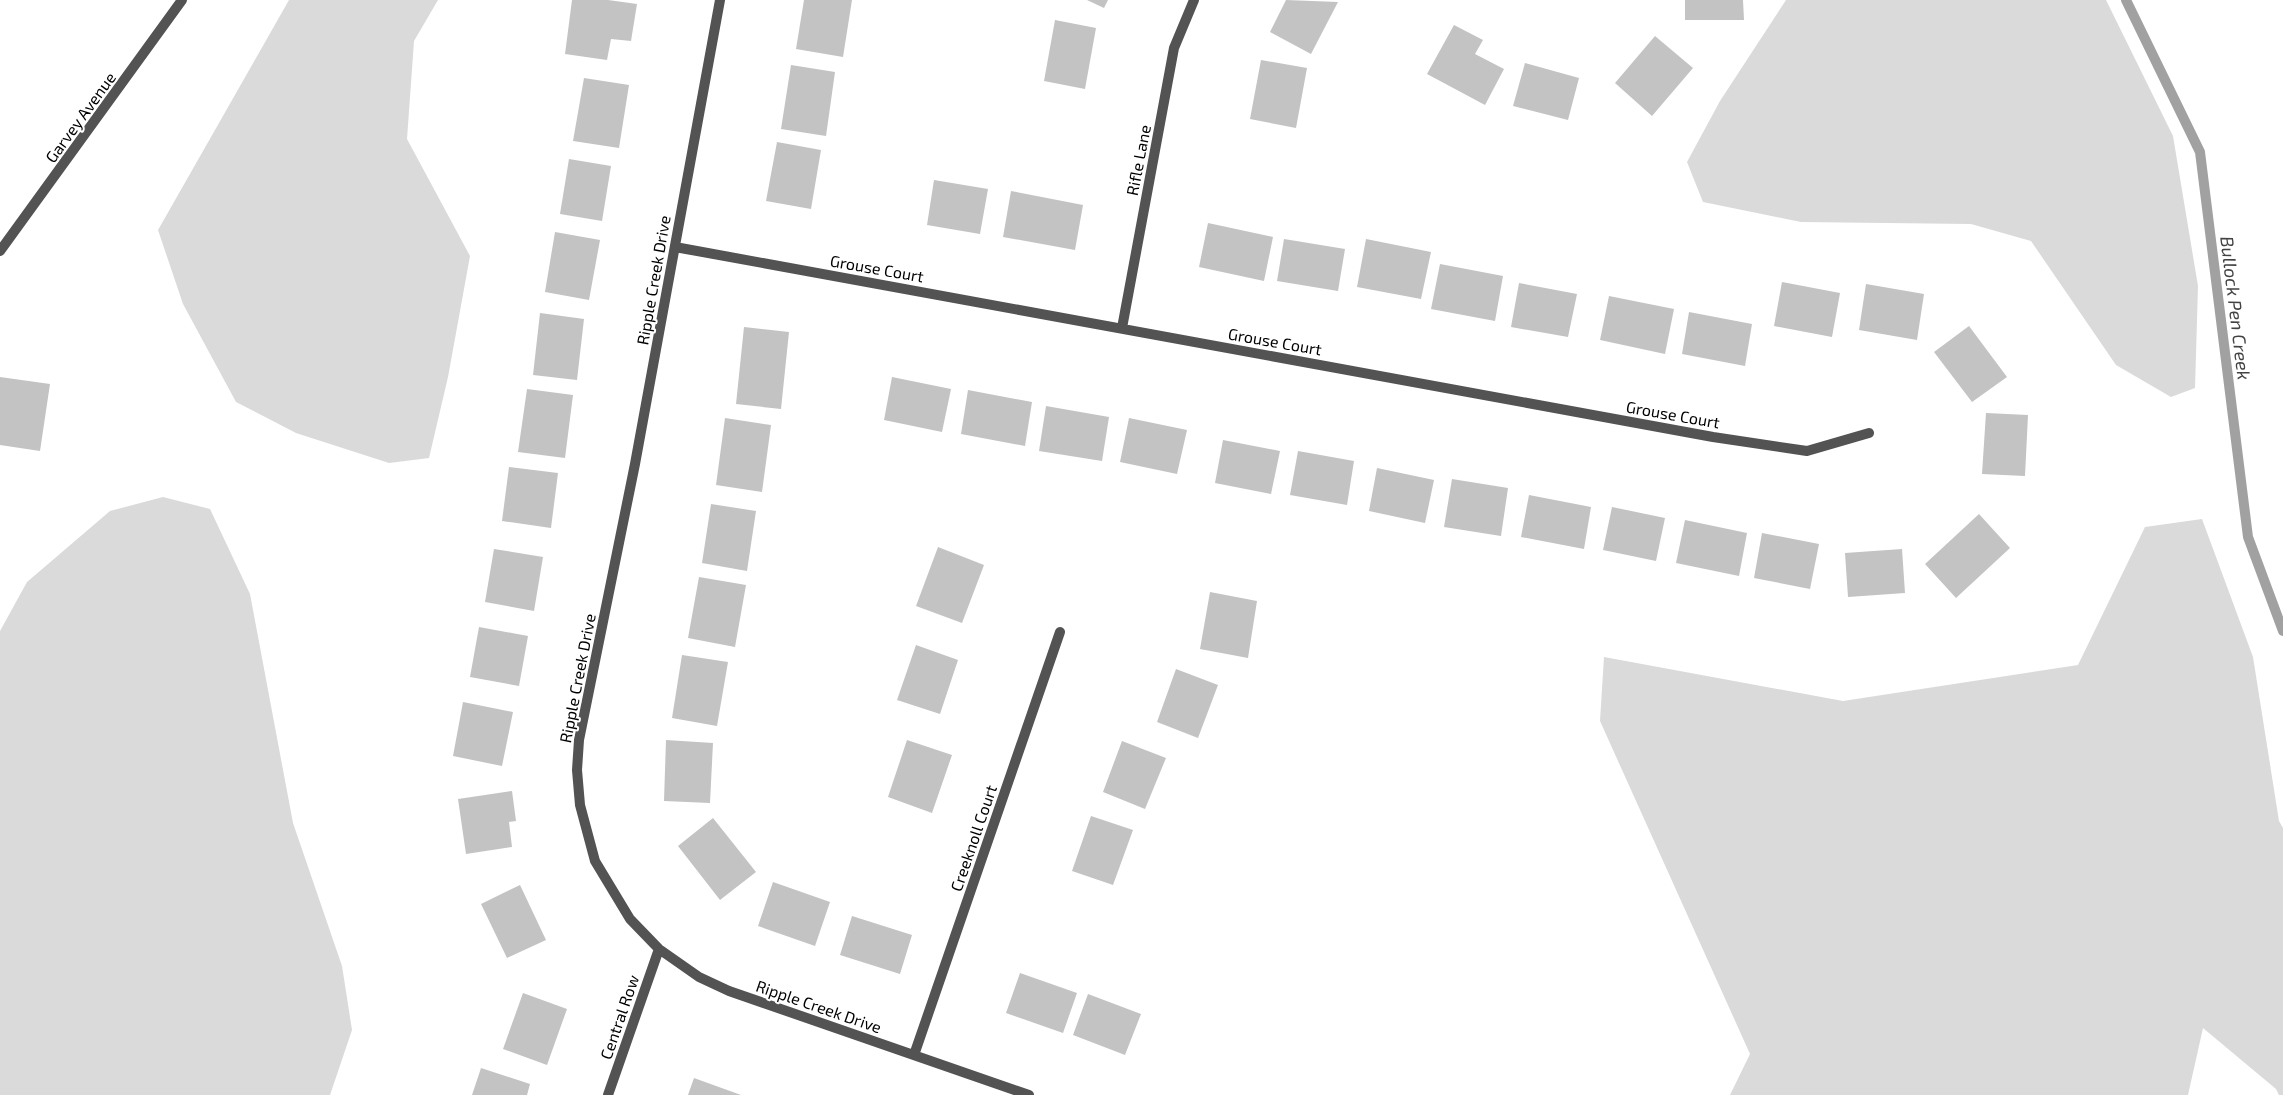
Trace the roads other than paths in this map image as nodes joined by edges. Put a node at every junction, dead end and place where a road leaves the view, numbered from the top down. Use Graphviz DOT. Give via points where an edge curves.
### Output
graph roads {
  1 [pos="182,0"];
  2 [pos="720,0"];
  3 [pos="1194,0"];
  4 [pos="674,247"];
  5 [pos="0,251"];
  6 [pos="1122,328"];
  7 [pos="1869,434"];
  8 [pos="1060,632"];
  9 [pos="659,949"];
  10 [pos="914,1055"];
  11 [pos="608,1095"];
  12 [pos="1029,1095"];
  1 -- 5 [label="street, Garvey Avenue"];
  2 -- 4 [label="street, Ripple Creek Drive"];
  3 -- 6 [label="street, Rifle Lane" via="1174,48"];
  4 -- 6 [label="street, Grouse Court"];
  4 -- 9 [label="street, Ripple Creek Drive" via="579,740 577,770 580,805 595,861 630,919"];
  6 -- 7 [label="street, Grouse Court" via="1713,437 1807,450"];
  8 -- 10 [label="street, Creeknoll Court"];
  9 -- 10 [label="street, Ripple Creek Drive" via="699,977 729,991"];
  9 -- 11 [label="street, Central Row"];
  10 -- 12 [label="street, Ripple Creek Drive"];
}
